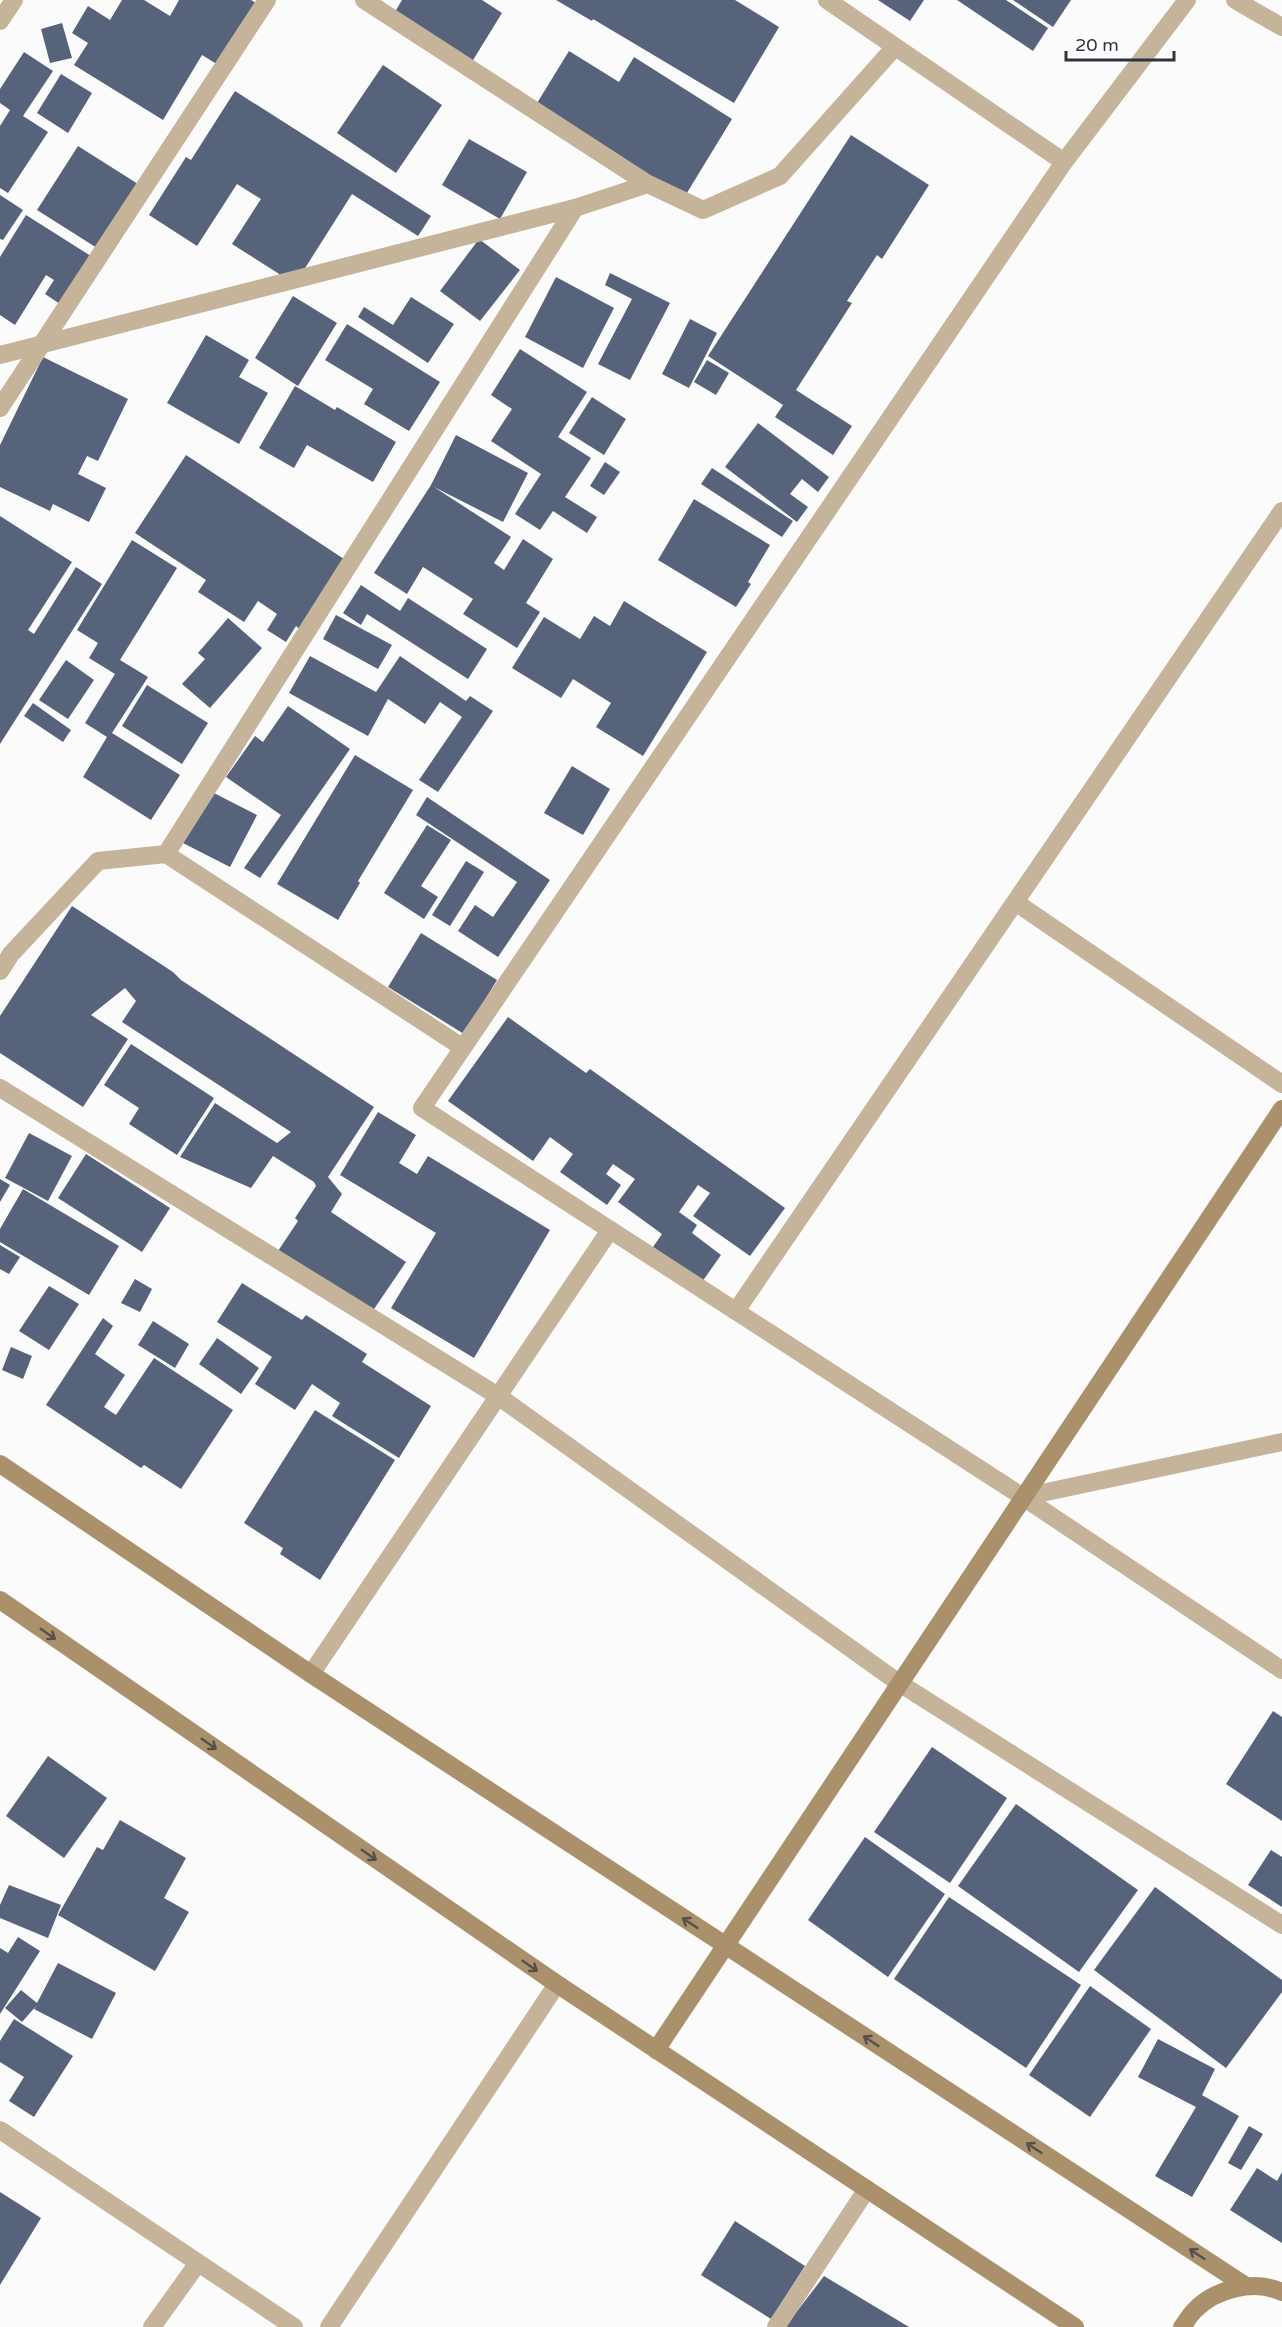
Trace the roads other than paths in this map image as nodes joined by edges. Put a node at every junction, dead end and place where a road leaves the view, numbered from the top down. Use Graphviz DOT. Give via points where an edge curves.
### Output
graph roads {
  1 [pos="14,0"];
  2 [pos="267,0"];
  3 [pos="364,0"];
  4 [pos="827,0"];
  5 [pos="1187,0"];
  6 [pos="1235,0"];
  7 [pos="0,21"];
  8 [pos="1282,27"];
  9 [pos="894,48"];
  10 [pos="1064,162"];
  11 [pos="648,184"];
  12 [pos="575,208"];
  13 [pos="41,345"];
  14 [pos="0,355"];
  15 [pos="0,408"];
  16 [pos="1282,512"];
  17 [pos="166,854"];
  18 [pos="1015,902"];
  19 [pos="5,951"];
  20 [pos="0,971"];
  21 [pos="462,1047"];
  22 [pos="1282,1084"];
  23 [pos="0,1088"];
  24 [pos="1282,1109"];
  25 [pos="610,1230"];
  26 [pos="736,1311"];
  27 [pos="498,1395"];
  28 [pos="1282,1442"];
  29 [pos="0,1464"];
  30 [pos="1023,1497"];
  31 [pos="0,1600"];
  32 [pos="1282,1670"];
  33 [pos="311,1674"];
  34 [pos="899,1683"];
  35 [pos="1282,1924"];
  36 [pos="724,1945"];
  37 [pos="557,1984"];
  38 [pos="656,2050"];
  39 [pos="0,2130"];
  40 [pos="867,2189"];
  41 [pos="198,2263"];
  42 [pos="1246,2286"];
  43 [pos="1280,2286"];
  44 [pos="152,2327"];
  45 [pos="294,2327"];
  46 [pos="329,2327"];
  47 [pos="776,2327"];
  48 [pos="1075,2327"];
  49 [pos="1182,2327"];
  1 -- 7 [label="street"];
  2 -- 13 [label="street"];
  3 -- 11 [label="street"];
  4 -- 9 [label="street"];
  5 -- 10 [label="street"];
  6 -- 8 [label="street"];
  9 -- 10 [label="street"];
  9 -- 11 [label="street" via="780,176 703,210"];
  10 -- 21 [label="street"];
  11 -- 12 [label="street"];
  12 -- 13 [label="street"];
  12 -- 17 [label="street"];
  13 -- 14 [label="street"];
  13 -- 15 [label="street"];
  16 -- 18 [label="street"];
  17 -- 19 [label="street" via="98,861"];
  17 -- 21 [label="street"];
  18 -- 22 [label="street"];
  18 -- 26 [label="street"];
  19 -- 20 [label="street"];
  21 -- 25 [label="street" via="422,1108"];
  23 -- 27 [label="street"];
  24 -- 30 [label="main road"];
  25 -- 26 [label="street"];
  25 -- 27 [label="street"];
  26 -- 30 [label="street"];
  27 -- 33 [label="street"];
  27 -- 34 [label="street"];
  28 -- 30 [label="street"];
  29 -- 33 [label="main road"];
  30 -- 32 [label="street"];
  30 -- 34 [label="main road"];
  31 -- 37 [label="main road, one-way"];
  36 -- 33 [label="main road, one-way"];
  34 -- 35 [label="street"];
  34 -- 36 [label="main road"];
  36 -- 38 [label="main road"];
  42 -- 36 [label="main road, one-way"];
  37 -- 38 [label="main road"];
  37 -- 46 [label="street"];
  38 -- 40 [label="main road"];
  39 -- 41 [label="street"];
  40 -- 47 [label="street"];
  40 -- 48 [label="main road"];
  41 -- 44 [label="street"];
  41 -- 45 [label="street"];
  42 -- 43 [label="main road"];
  42 -- 49 [label="main road" via="1218,2294 1194,2310"];
}
